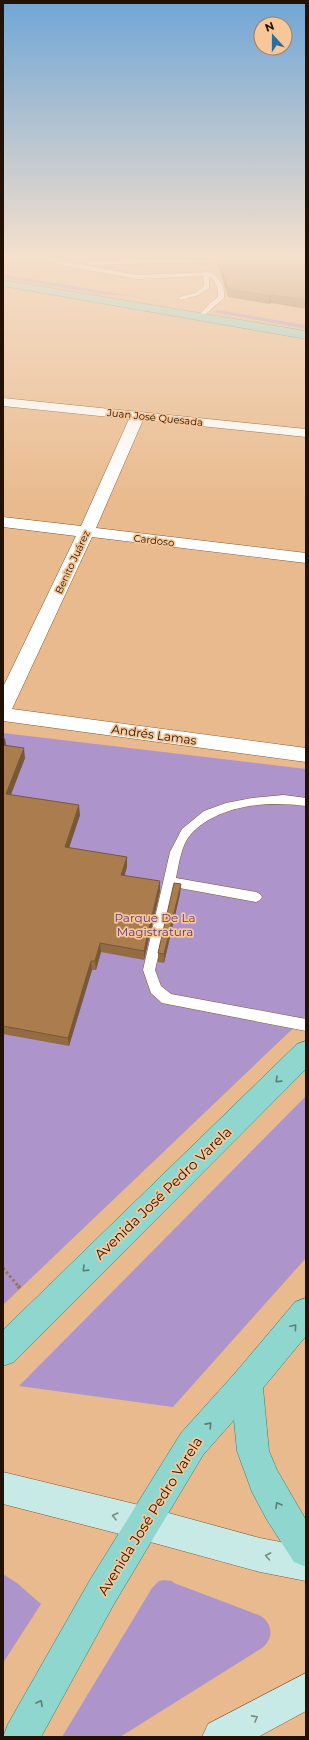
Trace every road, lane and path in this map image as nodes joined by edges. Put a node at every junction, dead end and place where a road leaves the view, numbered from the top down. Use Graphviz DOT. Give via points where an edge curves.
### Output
graph roads {
  1 [pos="3,402"];
  2 [pos="138,415"];
  3 [pos="306,433"];
  4 [pos="3,522"];
  5 [pos="86,532"];
  6 [pos="306,558"];
  7 [pos="3,707"];
  8 [pos="3,714"];
  9 [pos="306,755"];
  10 [pos="306,802"];
  11 [pos="169,881"];
  12 [pos="256,897"];
  13 [pos="306,1026"];
  14 [pos="306,1052"];
  15 [pos="306,1313"];
  16 [pos="3,1351"];
  17 [pos="247,1383"];
  18 [pos="3,1488"];
  19 [pos="143,1523"];
  20 [pos="306,1550"];
  21 [pos="306,1564"];
  22 [pos="306,1691"];
  23 [pos="21,1737"];
  24 [pos="221,1737"];
  1 -- 2 [label="street, Juan José Quesada"];
  2 -- 3 [label="street, Juan José Quesada"];
  2 -- 5 [label="street, Benito Juárez"];
  4 -- 5 [label="street, Cardoso"];
  5 -- 6 [label="street, Cardoso"];
  5 -- 7 [label="street, Benito Juárez"];
  8 -- 9 [label="street, Andrés Lamas"];
  10 -- 11 [label="lane" via="284,799 252,802 208,814 186,832 176,852"];
  11 -- 12 [label="lane"];
  11 -- 13 [label="lane" via="149,970 156,989 167,999"];
  14 -- 16 [label="main road, Avenida José Pedro Varela, one-way"];
  17 -- 15 [label="main road, Avenida José Pedro Varela, one-way"];
  19 -- 17 [label="main road, Avenida José Pedro Varela, one-way" via="192,1444"];
  20 -- 17 [label="main road, one-way" via="276,1503 253,1451"];
  19 -- 18 [label="main road, one-way"];
  21 -- 19 [label="main road, one-way" via="260,1555"];
  23 -- 19 [label="main road, Avenida José Pedro Varela, one-way"];
  24 -- 22 [label="main road, one-way"];
}
